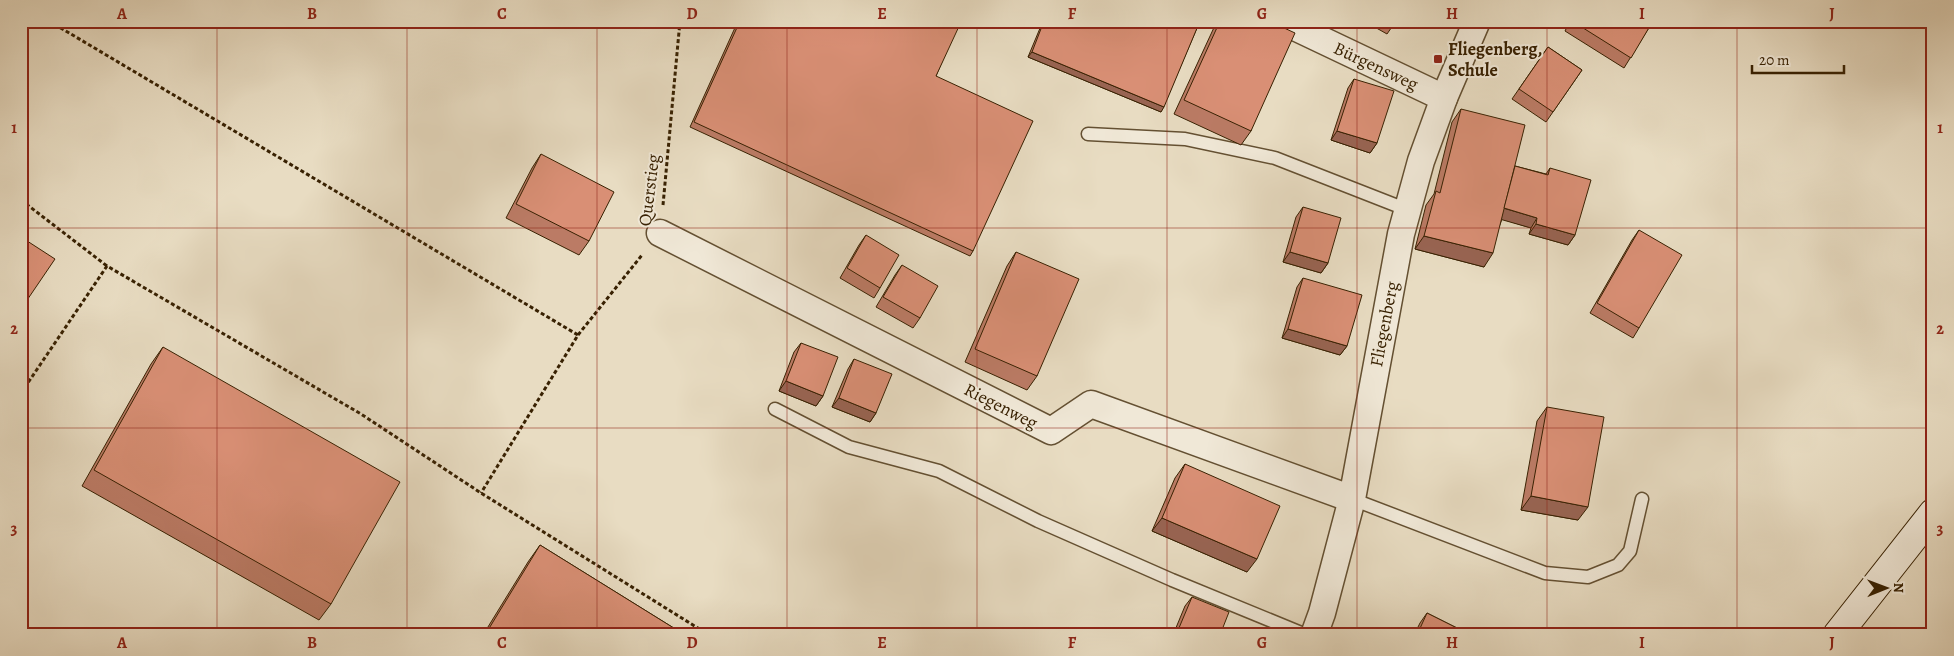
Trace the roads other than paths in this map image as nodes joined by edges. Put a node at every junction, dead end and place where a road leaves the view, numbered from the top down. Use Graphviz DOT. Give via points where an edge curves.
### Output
graph roads {
  1 [pos="1282,21"];
  2 [pos="1477,21"];
  3 [pos="1444,98"];
  4 [pos="1088,134"];
  5 [pos="1408,210"];
  6 [pos="660,233"];
  7 [pos="775,409"];
  8 [pos="1352,498"];
  9 [pos="1642,499"];
  10 [pos="1933,513"];
  11 [pos="1306,635"];
  12 [pos="1314,635"];
  13 [pos="1836,635"];
  1 -- 3 [label="street, Bürgensweg"];
  2 -- 3 [label="street, Fliegenberg"];
  3 -- 5 [label="street, Fliegenberg"];
  4 -- 5 [label="lane" via="1185,139 1276,158"];
  5 -- 8 [label="street, Fliegenberg" via="1383,325"];
  6 -- 8 [label="street, Riegenweg" via="1052,432 1092,404"];
  7 -- 11 [label="lane" via="848,447 939,470 1046,525"];
  8 -- 9 [label="lane" via="1545,573 1588,578 1618,565 1630,551"];
  8 -- 12 [label="street, Fliegenberg"];
  10 -- 13 [label="street"];
}
